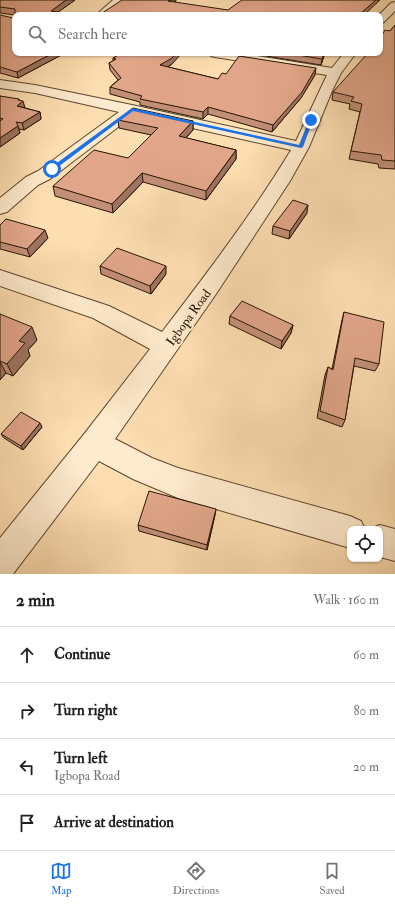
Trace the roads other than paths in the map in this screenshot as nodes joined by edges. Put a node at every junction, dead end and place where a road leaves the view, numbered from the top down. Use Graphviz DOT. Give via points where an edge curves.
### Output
graph roads {
  1 [pos="119,0"];
  2 [pos="395,5"];
  3 [pos="105,12"];
  4 [pos="383,17"];
  5 [pos="234,56"];
  6 [pos="348,56"];
  7 [pos="335,72"];
  8 [pos="0,84"];
  9 [pos="132,110"];
  10 [pos="301,147"];
  11 [pos="0,208"];
  12 [pos="0,278"];
  13 [pos="166,346"];
  14 [pos="95,443"];
  15 [pos="347,531"];
  16 [pos="383,542"];
  17 [pos="395,545"];
  18 [pos="0,564"];
  1 -- 3 [label="street"];
  2 -- 4 [label="street"];
  5 -- 7 [label="street"];
  6 -- 7 [label="street, Igbopa Road"];
  7 -- 10 [label="street, Igbopa Road" via="311,120"];
  8 -- 9 [label="street"];
  9 -- 10 [label="street"];
  9 -- 11 [label="street" via="44,175 32,181"];
  10 -- 13 [label="street, Igbopa Road" via="217,276"];
  12 -- 13 [label="street" via="101,312"];
  13 -- 14 [label="street, Igbopa Road"];
  14 -- 15 [label="street" via="143,469 178,483"];
  14 -- 18 [label="street, Igbopa Road"];
  16 -- 17 [label="street"];
}
